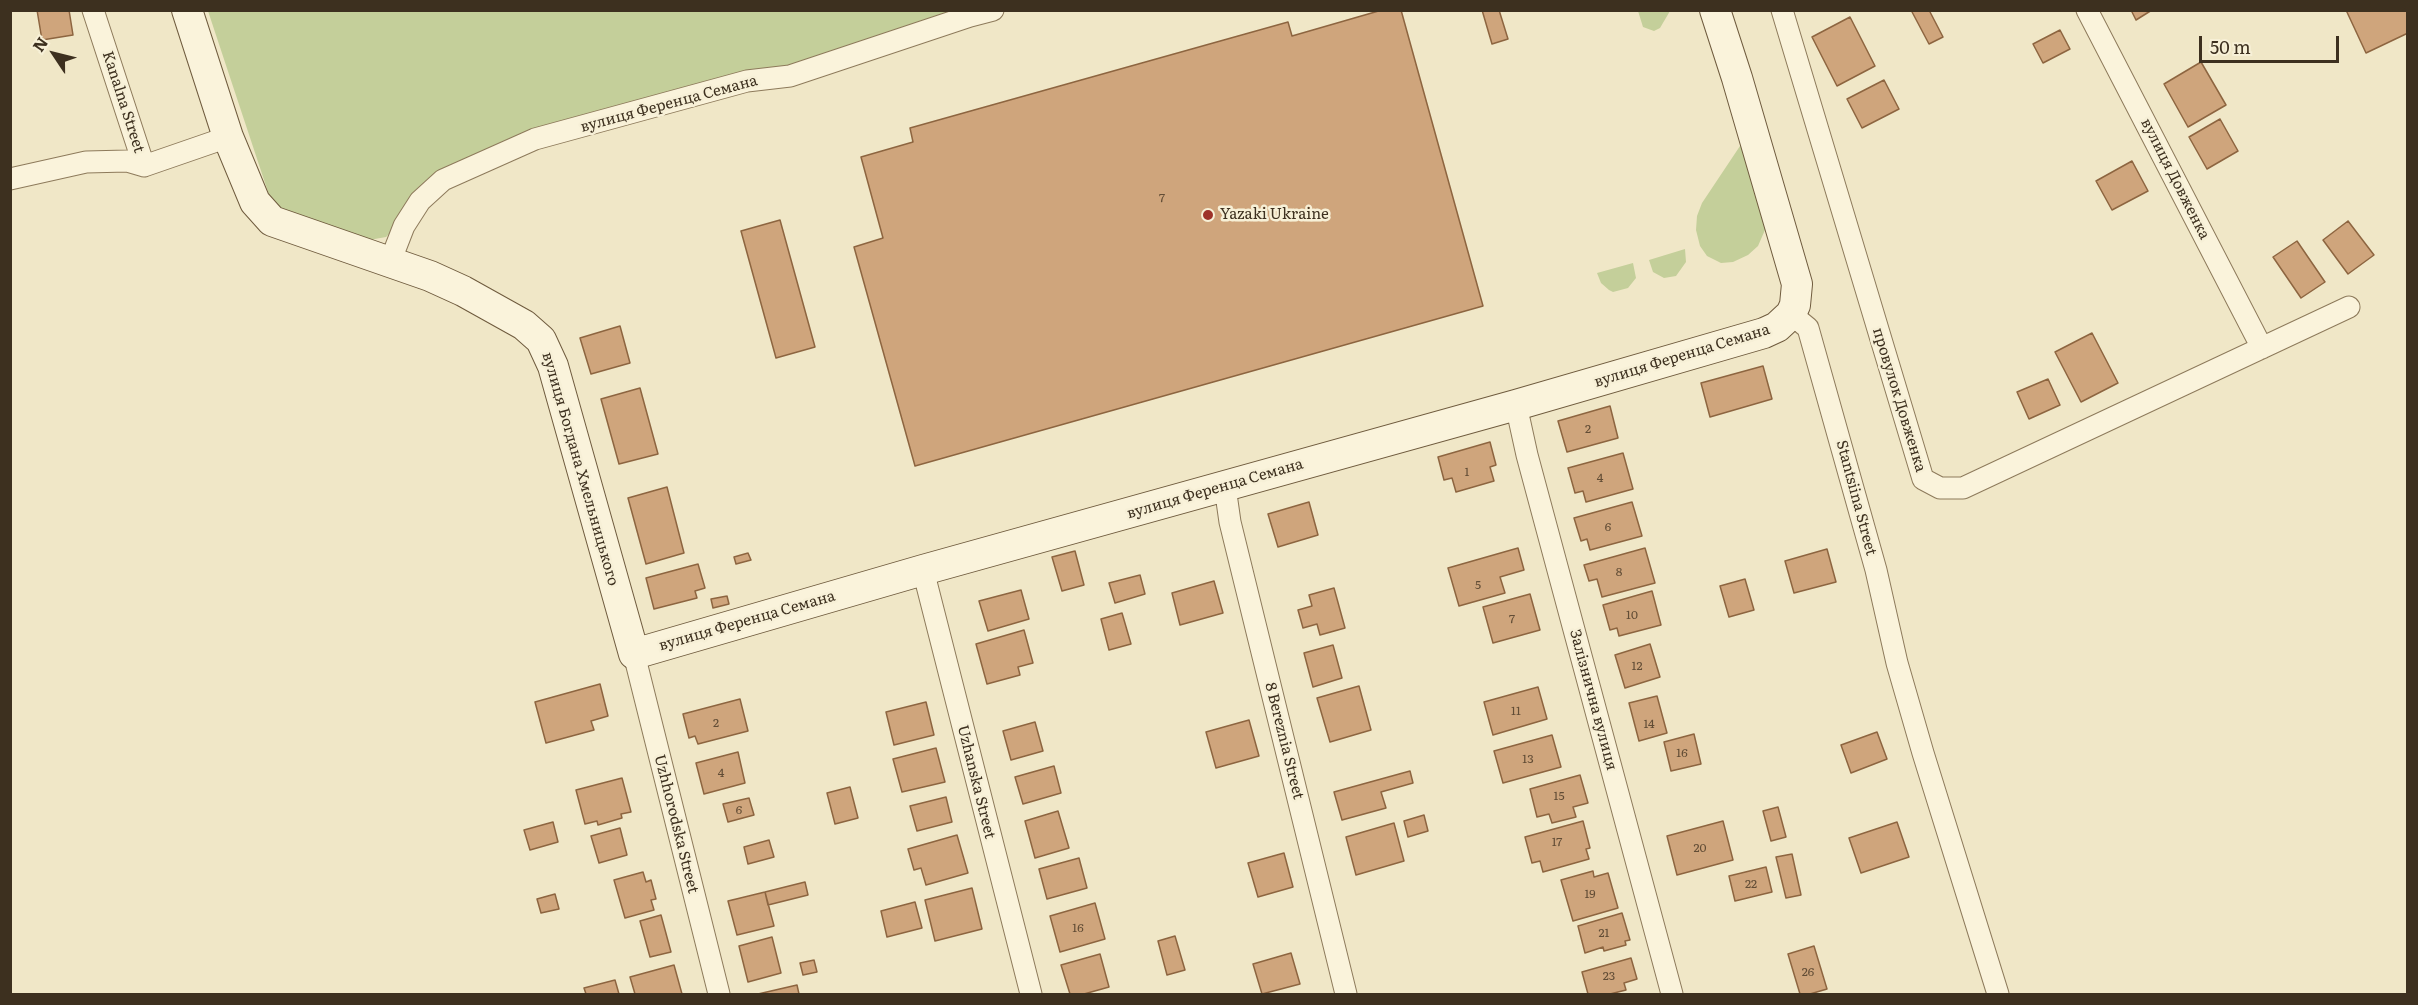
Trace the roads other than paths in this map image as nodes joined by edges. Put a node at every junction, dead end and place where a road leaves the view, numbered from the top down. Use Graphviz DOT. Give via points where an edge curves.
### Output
graph roads {
  1 [pos="93,10"];
  2 [pos="187,10"];
  3 [pos="993,10"];
  4 [pos="1714,10"];
  5 [pos="2087,10"];
  6 [pos="1786,12"];
  7 [pos="228,136"];
  8 [pos="144,166"];
  9 [pos="10,179"];
  10 [pos="390,262"];
  11 [pos="2349,307"];
  12 [pos="1791,314"];
  13 [pos="2262,348"];
  14 [pos="1516,405"];
  15 [pos="1225,487"];
  16 [pos="922,570"];
  17 [pos="634,654"];
  18 [pos="719,994"];
  19 [pos="1031,994"];
  20 [pos="1346,994"];
  21 [pos="1672,994"];
  22 [pos="1998,994"];
  1 -- 8 [label="street, Kanalna Street"];
  2 -- 7 [label="street, вулиця Богдана Хмельницького"];
  3 -- 10 [label="street, вулиця Ференца Семана" via="790,76 747,81 535,140 443,180 420,201 404,226"];
  4 -- 12 [label="street" via="1790,254 1798,296"];
  5 -- 13 [label="street, вулиця Довженка"];
  6 -- 13 [label="street, провулок Довженка" via="1923,479 1940,488 1963,488"];
  7 -- 8 [label="street"];
  7 -- 10 [label="street, вулиця Богдана Хмельницького" via="255,202 272,221"];
  8 -- 9 [label="street, Kanalna Street" via="128,161 86,162"];
  10 -- 17 [label="street, вулиця Богдана Хмельницького" via="464,291 524,325 541,340 553,366"];
  11 -- 13 [label="street, провулок Довженка"];
  12 -- 14 [label="street, вулиця Ференца Семана" via="1764,333"];
  12 -- 22 [label="street, Stantsiina Street" via="1808,328 1876,570 1897,663"];
  14 -- 15 [label="street, вулиця Ференца Семана"];
  14 -- 21 [label="street, Залізнична вулиця"];
  15 -- 16 [label="street, вулиця Ференца Семана"];
  15 -- 20 [label="street, 8 Bereznia Street" via="1230,522"];
  16 -- 17 [label="street, вулиця Ференца Семана"];
  16 -- 19 [label="street, Uzhanska Street"];
  17 -- 18 [label="street, Uzhhorodska Street"];
}
